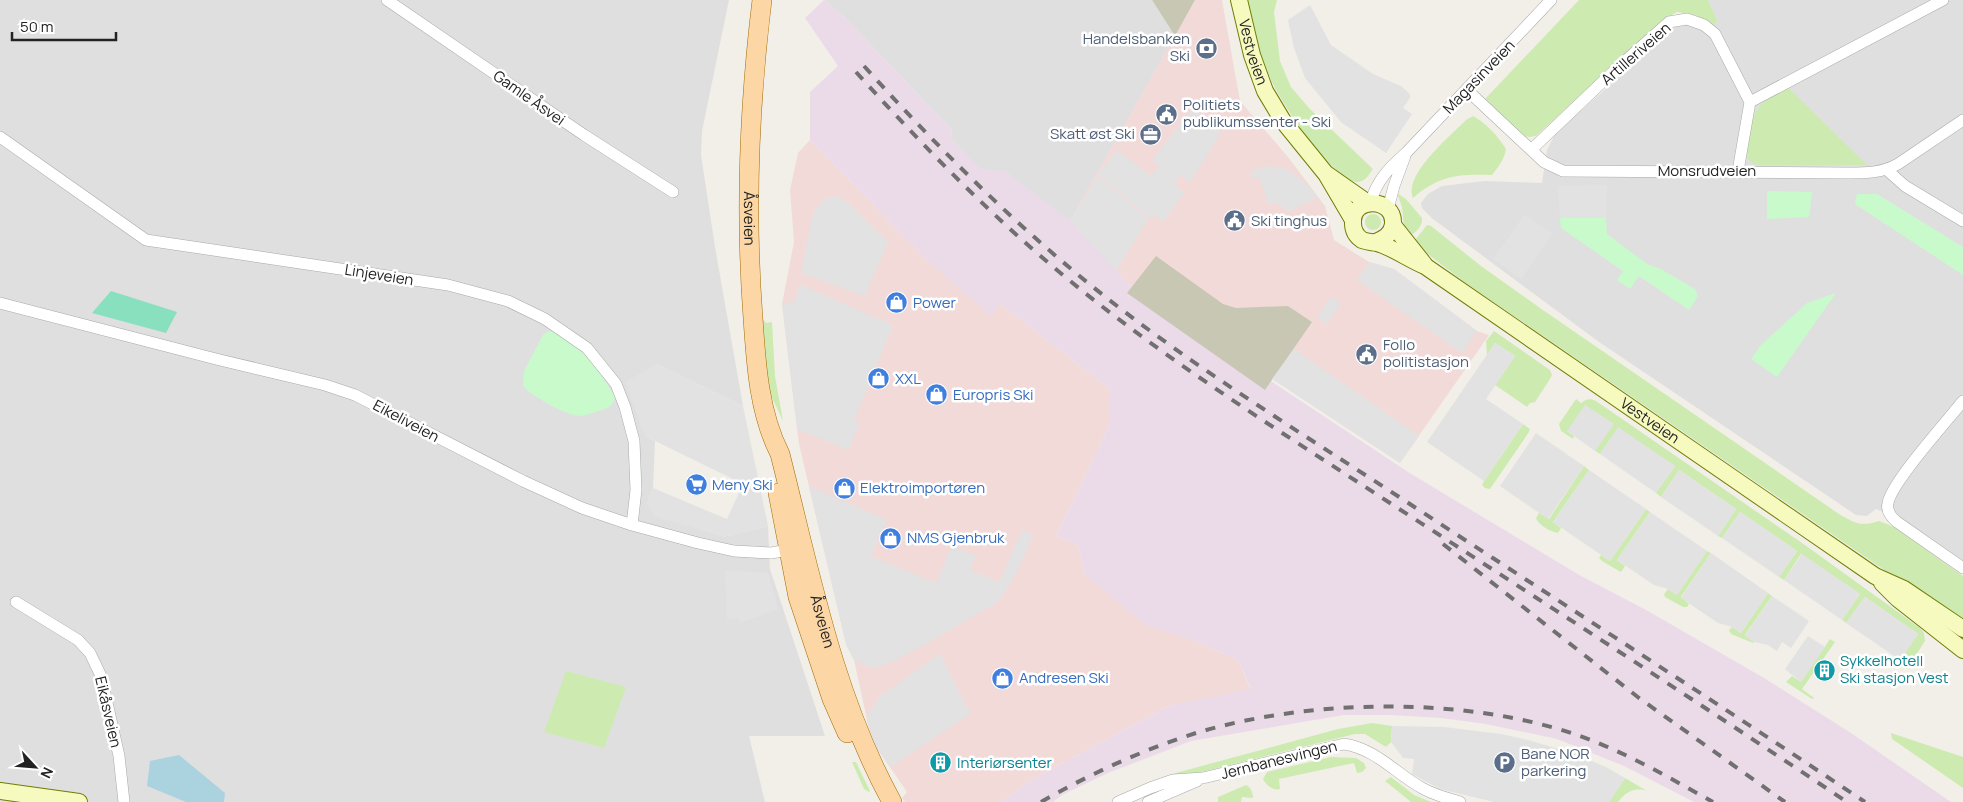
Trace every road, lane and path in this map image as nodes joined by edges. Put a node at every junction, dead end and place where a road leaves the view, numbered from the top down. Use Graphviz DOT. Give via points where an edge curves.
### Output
graph roads {
  1 [pos="387,0"];
  2 [pos="762,0"];
  3 [pos="1239,0"];
  4 [pos="1551,0"];
  5 [pos="1942,0"];
  6 [pos="1467,90"];
  7 [pos="1750,102"];
  8 [pos="1963,120"];
  9 [pos="0,137"];
  10 [pos="1531,150"];
  11 [pos="1406,153"];
  12 [pos="1888,170"];
  13 [pos="1738,172"];
  14 [pos="1326,174"];
  15 [pos="673,192"];
  16 [pos="1369,203"];
  17 [pos="1390,217"];
  18 [pos="1353,220"];
  19 [pos="1963,221"];
  20 [pos="1376,242"];
  21 [pos="1425,266"];
  22 [pos="0,303"];
  23 [pos="1963,401"];
  24 [pos="632,524"];
  25 [pos="796,548"];
  26 [pos="1963,568"];
  27 [pos="1875,576"];
  28 [pos="16,602"];
  29 [pos="1963,629"];
  30 [pos="1963,650"];
  31 [pos="1204,778"];
  32 [pos="0,791"];
  33 [pos="78,802"];
  34 [pos="124,802"];
  35 [pos="878,802"];
  36 [pos="892,802"];
  37 [pos="1118,802"];
  38 [pos="1148,802"];
  39 [pos="1460,802"];
  1 -- 15 [label="street, Gamle Åsvei"];
  2 -- 25 [label="main road, Åsveien" via="750,128 748,234 757,363 770,435 770,456"];
  3 -- 14 [label="street, Vestveien" via="1252,55 1265,91 1283,122"];
  4 -- 6 [label="street, Magasinveien"];
  5 -- 7 [label="street"];
  6 -- 10 [label="street, Monsrudveien"];
  6 -- 11 [label="street, Magasinveien"];
  7 -- 10 [label="street, Artilleriveien" via="1715,34 1704,25 1687,19 1670,22"];
  7 -- 13 [label="street"];
  8 -- 12 [label="street, Monsrudveien"];
  9 -- 24 [label="street, Linjeveien" via="146,240 448,285 508,301 545,319 587,348 616,384 634,441 636,490"];
  10 -- 13 [label="street, Monsrudveien" via="1544,162 1563,171"];
  11 -- 16 [label="street, Magasinveien" via="1382,178"];
  11 -- 17 [label="street, Magasinveien" via="1392,192"];
  12 -- 13 [label="street, Monsrudveien"];
  12 -- 19 [label="street" via="1906,186"];
  14 -- 16 [label="street, Vestveien"];
  14 -- 18 [label="street, Vestveien"];
  16 -- 17 [label="street, Vestveien" via="1380,204"];
  16 -- 18 [label="street" via="1356,211"];
  17 -- 20 [label="street" via="1387,236"];
  17 -- 21 [label="street, Vestveien"];
  18 -- 20 [label="street, Vestveien" via="1359,237 1367,242"];
  20 -- 21 [label="street, Vestveien"];
  21 -- 27 [label="street, Vestveien"];
  22 -- 24 [label="street, Eikeliveien" via="355,395 523,481 582,508"];
  23 -- 26 [label="street" via="1894,489 1888,502 1891,517"];
  24 -- 25 [label="street, Eikeliveien" via="734,551 771,552"];
  25 -- 35 [label="main road, Åsveien" via="798,597 828,690"];
  25 -- 36 [label="main road, Åsveien" via="847,702"];
  27 -- 29 [label="street, Vestveien" via="1904,589"];
  27 -- 30 [label="street, Vestveien" via="1898,599"];
  28 -- 34 [label="street, Eikåsveien" via="78,640 95,661 119,756"];
  31 -- 37 [label="street, Jernbanesvingen" via="1173,780"];
  31 -- 38 [label="street, Jernbanesvingen"];
  31 -- 39 [label="street, Jernbanesvingen" via="1344,744 1370,752 1438,796"];
  32 -- 33 [label="street"];
}
